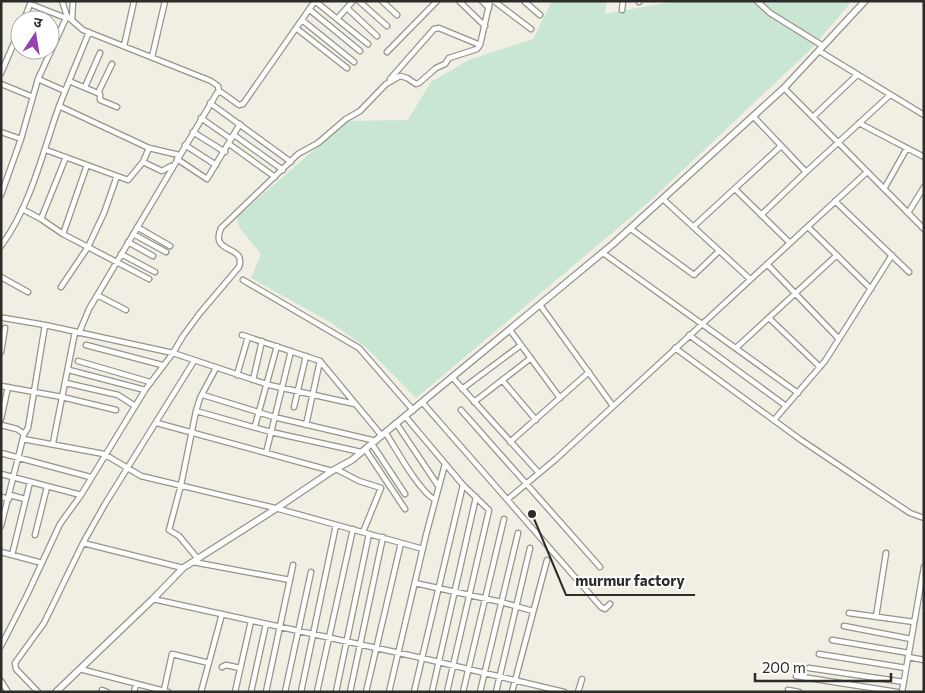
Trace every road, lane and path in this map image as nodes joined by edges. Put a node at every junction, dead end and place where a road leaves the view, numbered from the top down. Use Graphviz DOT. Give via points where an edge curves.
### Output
graph roads {
  1 [pos="62,1"];
  2 [pos="73,1"];
  3 [pos="134,1"];
  4 [pos="165,1"];
  5 [pos="315,1"];
  6 [pos="353,1"];
  7 [pos="358,1"];
  8 [pos="382,1"];
  9 [pos="437,1"];
  10 [pos="459,1"];
  11 [pos="482,1"];
  12 [pos="492,1"];
  13 [pos="524,1"];
  14 [pos="623,1"];
  15 [pos="757,1"];
  16 [pos="865,1"];
  17 [pos="389,3"];
  18 [pos="346,8"];
  19 [pos="489,8"];
  20 [pos="28,10"];
  21 [pos="47,10"];
  22 [pos="310,10"];
  23 [pos="622,10"];
  24 [pos="60,15"];
  25 [pos="396,15"];
  26 [pos="540,15"];
  27 [pos="69,18"];
  28 [pos="337,19"];
  29 [pos="302,20"];
  30 [pos="387,26"];
  31 [pos="485,26"];
  32 [pos="296,28"];
  33 [pos="532,29"];
  34 [pos="88,32"];
  35 [pos="377,36"];
  36 [pos="368,44"];
  37 [pos="480,45"];
  38 [pos="124,46"];
  39 [pos="821,48"];
  40 [pos="360,51"];
  41 [pos="10,52"];
  42 [pos="387,52"];
  43 [pos="100,53"];
  44 [pos="152,57"];
  45 [pos="354,62"];
  46 [pos="112,64"];
  47 [pos="347,68"];
  48 [pos="1,73"];
  49 [pos="857,75"];
  50 [pos="38,79"];
  51 [pos="69,81"];
  52 [pos="1,84"];
  53 [pos="386,84"];
  54 [pos="85,87"];
  55 [pos="784,88"];
  56 [pos="65,91"];
  57 [pos="219,91"];
  58 [pos="98,93"];
  59 [pos="890,95"];
  60 [pos="33,97"];
  61 [pos="210,103"];
  62 [pos="59,106"];
  63 [pos="117,107"];
  64 [pos="924,115"];
  65 [pos="753,116"];
  66 [pos="813,117"];
  67 [pos="201,118"];
  68 [pos="859,123"];
  69 [pos="240,124"];
  70 [pos="1,132"];
  71 [pos="193,132"];
  72 [pos="21,139"];
  73 [pos="231,140"];
  74 [pos="838,142"];
  75 [pos="185,145"];
  76 [pos="781,146"];
  77 [pos="149,148"];
  78 [pos="907,148"];
  79 [pos="46,150"];
  80 [pos="225,152"];
  81 [pos="66,157"];
  82 [pos="178,157"];
  83 [pos="924,157"];
  84 [pos="143,162"];
  85 [pos="291,162"];
  86 [pos="87,165"];
  87 [pos="216,165"];
  88 [pos="283,170"];
  89 [pos="806,172"];
  90 [pos="867,172"];
  91 [pos="1,176"];
  92 [pos="116,176"];
  93 [pos="275,177"];
  94 [pos="7,178"];
  95 [pos="924,187"];
  96 [pos="735,189"];
  97 [pos="884,189"];
  98 [pos="1,194"];
  99 [pos="663,199"];
  100 [pos="835,201"];
  101 [pos="22,208"];
  102 [pos="908,213"];
  103 [pos="761,215"];
  104 [pos="41,219"];
  105 [pos="137,227"];
  106 [pos="693,227"];
  107 [pos="808,227"];
  108 [pos="630,229"];
  109 [pos="924,229"];
  110 [pos="63,234"];
  111 [pos="132,234"];
  112 [pos="128,242"];
  113 [pos="790,243"];
  114 [pos="1,246"];
  115 [pos="170,246"];
  116 [pos="88,247"];
  117 [pos="719,251"];
  118 [pos="166,252"];
  119 [pos="603,253"];
  120 [pos="120,254"];
  121 [pos="837,255"];
  122 [pos="892,255"];
  123 [pos="153,256"];
  124 [pos="116,261"];
  125 [pos="767,264"];
  126 [pos="155,272"];
  127 [pos="909,272"];
  128 [pos="1,277"];
  129 [pos="149,279"];
  130 [pos="750,279"];
  131 [pos="243,280"];
  132 [pos="61,287"];
  133 [pos="871,289"];
  134 [pos="28,292"];
  135 [pos="796,294"];
  136 [pos="97,295"];
  137 [pos="540,305"];
  138 [pos="126,310"];
  139 [pos="4,318"];
  140 [pos="769,318"];
  141 [pos="702,324"];
  142 [pos="45,325"];
  143 [pos="5,328"];
  144 [pos="510,330"];
  145 [pos="77,333"];
  146 [pos="242,335"];
  147 [pos="689,335"];
  148 [pos="248,336"];
  149 [pos="839,339"];
  150 [pos="262,341"];
  151 [pos="86,345"];
  152 [pos="521,345"];
  153 [pos="276,346"];
  154 [pos="675,348"];
  155 [pos="736,348"];
  156 [pos="291,351"];
  157 [pos="1,352"];
  158 [pos="173,353"];
  159 [pos="306,356"];
  160 [pos="531,358"];
  161 [pos="78,361"];
  162 [pos="194,361"];
  163 [pos="320,361"];
  164 [pos="162,366"];
  165 [pos="820,367"];
  166 [pos="216,368"];
  167 [pos="69,370"];
  168 [pos="589,372"];
  169 [pos="237,375"];
  170 [pos="452,378"];
  171 [pos="253,380"];
  172 [pos="502,380"];
  173 [pos="150,382"];
  174 [pos="66,383"];
  175 [pos="265,384"];
  176 [pos="1,386"];
  177 [pos="8,387"];
  178 [pos="281,388"];
  179 [pos="462,389"];
  180 [pos="145,390"];
  181 [pos="34,392"];
  182 [pos="298,392"];
  183 [pos="798,393"];
  184 [pos="313,395"];
  185 [pos="203,396"];
  186 [pos="62,397"];
  187 [pos="560,398"];
  188 [pos="422,402"];
  189 [pos="474,402"];
  190 [pos="354,404"];
  191 [pos="135,406"];
  192 [pos="613,406"];
  193 [pos="786,406"];
  194 [pos="294,407"];
  195 [pos="116,410"];
  196 [pos="413,410"];
  197 [pos="461,410"];
  198 [pos="196,411"];
  199 [pos="258,413"];
  200 [pos="405,416"];
  201 [pos="274,417"];
  202 [pos="1,419"];
  203 [pos="536,420"];
  204 [pos="774,420"];
  205 [pos="157,423"];
  206 [pos="396,424"];
  207 [pos="1,425"];
  208 [pos="306,425"];
  209 [pos="255,426"];
  210 [pos="271,432"];
  211 [pos="192,433"];
  212 [pos="384,434"];
  213 [pos="24,436"];
  214 [pos="374,442"];
  215 [pos="510,442"];
  216 [pos="53,443"];
  217 [pos="363,451"];
  218 [pos="1,453"];
  219 [pos="266,453"];
  220 [pos="104,454"];
  221 [pos="20,457"];
  222 [pos="445,464"];
  223 [pos="129,467"];
  224 [pos="334,470"];
  225 [pos="539,473"];
  226 [pos="1,474"];
  227 [pos="90,477"];
  228 [pos="14,478"];
  229 [pos="30,482"];
  230 [pos="463,484"];
  231 [pos="526,484"];
  232 [pos="181,485"];
  233 [pos="47,487"];
  234 [pos="439,487"];
  235 [pos="405,494"];
  236 [pos="81,495"];
  237 [pos="1,497"];
  238 [pos="9,497"];
  239 [pos="476,497"];
  240 [pos="25,499"];
  241 [pos="508,499"];
  242 [pos="435,500"];
  243 [pos="277,508"];
  244 [pos="405,509"];
  245 [pos="924,518"];
  246 [pos="504,519"];
  247 [pos="336,525"];
  248 [pos="1,526"];
  249 [pos="353,530"];
  250 [pos="363,532"];
  251 [pos="518,532"];
  252 [pos="35,534"];
  253 [pos="369,534"];
  254 [pos="383,537"];
  255 [pos="83,543"];
  256 [pos="401,543"];
  257 [pos="530,548"];
  258 [pos="423,549"];
  259 [pos="1,552"];
  260 [pos="886,553"];
  261 [pos="12,555"];
  262 [pos="196,560"];
  263 [pos="547,560"];
  264 [pos="42,564"];
  265 [pos="293,565"];
  266 [pos="600,567"];
  267 [pos="924,567"];
  268 [pos="183,568"];
  269 [pos="311,572"];
  270 [pos="290,580"];
  271 [pos="415,583"];
  272 [pos="438,588"];
  273 [pos="454,592"];
  274 [pos="470,595"];
  275 [pos="485,598"];
  276 [pos="153,599"];
  277 [pos="501,602"];
  278 [pos="610,604"];
  279 [pos="516,606"];
  280 [pos="533,611"];
  281 [pos="849,613"];
  282 [pos="222,614"];
  283 [pos="876,617"];
  284 [pos="251,621"];
  285 [pos="914,622"];
  286 [pos="266,624"];
  287 [pos="844,626"];
  288 [pos="279,627"];
  289 [pos="297,631"];
  290 [pos="1,632"];
  291 [pos="8,633"];
  292 [pos="313,635"];
  293 [pos="330,638"];
  294 [pos="911,639"];
  295 [pos="832,640"];
  296 [pos="345,642"];
  297 [pos="360,645"];
  298 [pos="1,646"];
  299 [pos="376,649"];
  300 [pos="399,654"];
  301 [pos="819,654"];
  302 [pos="908,655"];
  303 [pos="422,658"];
  304 [pos="924,660"];
  305 [pos="439,662"];
  306 [pos="209,663"];
  307 [pos="454,666"];
  308 [pos="222,667"];
  309 [pos="240,668"];
  310 [pos="809,668"];
  311 [pos="906,668"];
  312 [pos="80,669"];
  313 [pos="468,669"];
  314 [pos="484,673"];
  315 [pos="499,676"];
  316 [pos="796,676"];
  317 [pos="582,679"];
  318 [pos="514,680"];
  319 [pos="1,681"];
  320 [pos="904,682"];
  321 [pos="136,684"];
  322 [pos="544,689"];
  323 [pos="788,690"];
  324 [pos="8,692"];
  325 [pos="38,692"];
  326 [pos="56,692"];
  327 [pos="134,692"];
  328 [pos="166,692"];
  329 [pos="201,692"];
  330 [pos="235,692"];
  331 [pos="251,692"];
  332 [pos="266,692"];
  333 [pos="285,692"];
  334 [pos="301,692"];
  335 [pos="317,692"];
  336 [pos="336,692"];
  337 [pos="350,692"];
  338 [pos="366,692"];
  339 [pos="389,692"];
  340 [pos="414,692"];
  341 [pos="432,692"];
  342 [pos="446,692"];
  343 [pos="463,692"];
  344 [pos="480,692"];
  345 [pos="496,692"];
  346 [pos="512,692"];
  347 [pos="564,692"];
  348 [pos="578,692"];
  349 [pos="800,692"];
  350 [pos="897,692"];
  351 [pos="902,692"];
  1 -- 27 [label="street"];
  2 -- 27 [label="street"];
  3 -- 38 [label="street"];
  4 -- 44 [label="street"];
  5 -- 22 [label="street"];
  5 -- 28 [label="street"];
  6 -- 18 [label="street"];
  7 -- 30 [label="street"];
  8 -- 17 [label="street"];
  9 -- 42 [label="street"];
  10 -- 31 [label="street"];
  11 -- 19 [label="street"];
  12 -- 19 [label="street"];
  12 -- 33 [label="street"];
  13 -- 26 [label="street"];
  14 -- 23 [label="street"];
  15 -- 39 [label="street"];
  16 -- 39 [label="street"];
  17 -- 25 [label="street"];
  18 -- 28 [label="street"];
  18 -- 35 [label="street"];
  19 -- 31 [label="street"];
  20 -- 21 [label="street" via="30,4"];
  22 -- 29 [label="street"];
  22 -- 40 [label="street"];
  24 -- 27 [label="street"];
  27 -- 34 [label="street"];
  27 -- 50 [label="street"];
  28 -- 36 [label="street"];
  29 -- 32 [label="street"];
  29 -- 45 [label="street"];
  31 -- 37 [label="street"];
  32 -- 47 [label="street"];
  32 -- 57 [label="street" via="242,105"];
  34 -- 38 [label="street"];
  34 -- 51 [label="street"];
  37 -- 53 [label="street" via="477,49 449,58 419,83 400,76"];
  37 -- 53 [label="street" via="439,28 434,29"];
  38 -- 44 [label="street"];
  39 -- 49 [label="street"];
  39 -- 55 [label="street"];
  41 -- 48 [label="street"];
  43 -- 54 [label="street"];
  44 -- 57 [label="street" via="210,81 218,86"];
  46 -- 58 [label="street"];
  49 -- 59 [label="street"];
  49 -- 66 [label="street"];
  50 -- 56 [label="street"];
  50 -- 60 [label="street"];
  51 -- 54 [label="street"];
  51 -- 56 [label="street"];
  52 -- 60 [label="street"];
  53 -- 85 [label="street" via="366,106"];
  54 -- 58 [label="street"];
  55 -- 65 [label="street"];
  55 -- 66 [label="street"];
  56 -- 62 [label="street"];
  57 -- 61 [label="street"];
  58 -- 63 [label="street" via="100,100"];
  59 -- 64 [label="street"];
  59 -- 68 [label="street"];
  60 -- 72 [label="street"];
  61 -- 67 [label="street"];
  61 -- 69 [label="street"];
  62 -- 77 [label="street"];
  62 -- 79 [label="street"];
  65 -- 76 [label="street"];
  65 -- 99 [label="street"];
  66 -- 74 [label="street"];
  67 -- 71 [label="street"];
  67 -- 73 [label="street"];
  68 -- 74 [label="street"];
  68 -- 78 [label="street"];
  69 -- 73 [label="street"];
  69 -- 85 [label="street"];
  70 -- 72 [label="street"];
  71 -- 75 [label="street"];
  71 -- 80 [label="street"];
  72 -- 94 [label="street"];
  73 -- 80 [label="street"];
  73 -- 88 [label="street"];
  73 -- 93 [label="street"];
  74 -- 89 [label="street"];
  74 -- 90 [label="street"];
  75 -- 82 [label="street"];
  75 -- 87 [label="street"];
  76 -- 89 [label="street"];
  76 -- 96 [label="street"];
  77 -- 82 [label="street"];
  77 -- 84 [label="street"];
  78 -- 83 [label="street"];
  78 -- 97 [label="street"];
  79 -- 81 [label="street"];
  79 -- 101 [label="street"];
  80 -- 87 [label="street"];
  81 -- 86 [label="street"];
  81 -- 104 [label="street"];
  82 -- 84 [label="street" via="162,171"];
  82 -- 87 [label="street" via="207,179"];
  82 -- 105 [label="street"];
  84 -- 92 [label="street" via="128,180"];
  85 -- 88 [label="street"];
  86 -- 92 [label="street"];
  86 -- 110 [label="street"];
  88 -- 93 [label="street"];
  89 -- 103 [label="street"];
  90 -- 97 [label="street"];
  90 -- 100 [label="street"];
  91 -- 94 [label="street"];
  92 -- 116 [label="street"];
  93 -- 158 [label="street" via="221,228 218,242 236,253 241,262 182,336"];
  94 -- 98 [label="street"];
  95 -- 102 [label="street"];
  96 -- 103 [label="street"];
  96 -- 106 [label="street"];
  97 -- 102 [label="street"];
  99 -- 106 [label="street"];
  99 -- 108 [label="street"];
  100 -- 107 [label="street"];
  100 -- 122 [label="street"];
  101 -- 104 [label="street"];
  101 -- 114 [label="street"];
  102 -- 109 [label="street"];
  103 -- 113 [label="street"];
  104 -- 110 [label="street"];
  105 -- 111 [label="street"];
  105 -- 115 [label="street"];
  106 -- 117 [label="street"];
  107 -- 113 [label="street"];
  107 -- 121 [label="street"];
  108 -- 117 [label="street" via="694,275"];
  108 -- 119 [label="street"];
  110 -- 116 [label="street"];
  111 -- 112 [label="street"];
  111 -- 118 [label="street"];
  112 -- 120 [label="street"];
  112 -- 123 [label="street"];
  113 -- 125 [label="street"];
  116 -- 124 [label="street"];
  116 -- 132 [label="street"];
  117 -- 130 [label="street"];
  119 -- 137 [label="street"];
  119 -- 141 [label="street"];
  120 -- 124 [label="street"];
  120 -- 126 [label="street"];
  121 -- 133 [label="street"];
  121 -- 135 [label="street"];
  122 -- 127 [label="street"];
  122 -- 133 [label="street"];
  124 -- 129 [label="street"];
  124 -- 136 [label="street"];
  125 -- 130 [label="street"];
  125 -- 135 [label="street"];
  128 -- 134 [label="street"];
  130 -- 141 [label="street"];
  131 -- 196 [label="street" via="359,348"];
  133 -- 149 [label="street"];
  135 -- 140 [label="street"];
  135 -- 149 [label="street"];
  136 -- 138 [label="street"];
  136 -- 145 [label="street"];
  137 -- 144 [label="street"];
  137 -- 168 [label="street"];
  139 -- 142 [label="street"];
  140 -- 155 [label="street"];
  140 -- 165 [label="street"];
  141 -- 147 [label="street"];
  141 -- 155 [label="street"];
  142 -- 145 [label="street"];
  142 -- 181 [label="street"];
  143 -- 157 [label="street"];
  144 -- 152 [label="street"];
  144 -- 170 [label="street"];
  145 -- 158 [label="street"];
  145 -- 167 [label="street"];
  146 -- 148 [label="street"];
  147 -- 154 [label="street"];
  147 -- 193 [label="street"];
  148 -- 150 [label="street"];
  148 -- 169 [label="street"];
  149 -- 165 [label="street"];
  150 -- 153 [label="street"];
  150 -- 171 [label="street"];
  151 -- 164 [label="street"];
  152 -- 160 [label="street"];
  152 -- 179 [label="street"];
  153 -- 156 [label="street"];
  153 -- 175 [label="street"];
  154 -- 192 [label="street"];
  154 -- 204 [label="street"];
  155 -- 183 [label="street"];
  156 -- 159 [label="street"];
  156 -- 178 [label="street"];
  158 -- 162 [label="street"];
  158 -- 164 [label="street"];
  159 -- 163 [label="street"];
  159 -- 182 [label="street"];
  160 -- 172 [label="street"];
  160 -- 187 [label="street"];
  161 -- 173 [label="street"];
  162 -- 166 [label="street"];
  162 -- 205 [label="street"];
  163 -- 184 [label="street"];
  163 -- 190 [label="street"];
  164 -- 173 [label="street"];
  165 -- 183 [label="street"];
  166 -- 169 [label="street"];
  166 -- 185 [label="street"];
  167 -- 174 [label="street"];
  167 -- 180 [label="street"];
  168 -- 187 [label="street"];
  168 -- 192 [label="street"];
  169 -- 171 [label="street"];
  170 -- 179 [label="street"];
  170 -- 188 [label="street"];
  171 -- 175 [label="street"];
  172 -- 189 [label="street"];
  172 -- 203 [label="street"];
  173 -- 180 [label="street"];
  174 -- 186 [label="street"];
  174 -- 191 [label="street" via="118,395"];
  175 -- 178 [label="street"];
  175 -- 199 [label="street"];
  176 -- 177 [label="street"];
  177 -- 181 [label="street"];
  177 -- 202 [label="street"];
  178 -- 182 [label="street"];
  178 -- 201 [label="street"];
  179 -- 189 [label="street"];
  180 -- 191 [label="street"];
  181 -- 186 [label="street"];
  181 -- 213 [label="street"];
  182 -- 184 [label="street"];
  182 -- 194 [label="street"];
  183 -- 193 [label="street"];
  184 -- 190 [label="street"];
  184 -- 208 [label="street"];
  185 -- 198 [label="street"];
  185 -- 199 [label="street"];
  186 -- 195 [label="street"];
  186 -- 216 [label="street"];
  187 -- 203 [label="street"];
  188 -- 196 [label="street"];
  188 -- 241 [label="street"];
  189 -- 215 [label="street"];
  190 -- 212 [label="street"];
  191 -- 220 [label="street"];
  192 -- 225 [label="street"];
  193 -- 204 [label="street"];
  196 -- 200 [label="street"];
  197 -- 231 [label="street"];
  198 -- 209 [label="street"];
  198 -- 211 [label="street"];
  199 -- 201 [label="street"];
  199 -- 209 [label="street"];
  200 -- 206 [label="street"];
  200 -- 222 [label="street"];
  201 -- 208 [label="street"];
  201 -- 210 [label="street"];
  203 -- 215 [label="street"];
  204 -- 245 [label="street" via="910,514"];
  205 -- 211 [label="street"];
  205 -- 223 [label="street"];
  206 -- 212 [label="street"];
  206 -- 234 [label="street"];
  207 -- 213 [label="street"];
  208 -- 214 [label="street"];
  209 -- 210 [label="street"];
  210 -- 217 [label="street"];
  210 -- 219 [label="street"];
  211 -- 219 [label="street"];
  211 -- 232 [label="street"];
  212 -- 214 [label="street"];
  212 -- 242 [label="street" via="422,488"];
  213 -- 216 [label="street"];
  213 -- 221 [label="street"];
  214 -- 217 [label="street"];
  214 -- 235 [label="street"];
  215 -- 225 [label="street"];
  216 -- 220 [label="street"];
  217 -- 224 [label="street"];
  217 -- 244 [label="street"];
  218 -- 221 [label="street"];
  219 -- 224 [label="street"];
  220 -- 223 [label="street"];
  220 -- 227 [label="street"];
  221 -- 227 [label="street"];
  221 -- 228 [label="street"];
  222 -- 230 [label="street"];
  222 -- 234 [label="street"];
  223 -- 232 [label="street" via="141,476"];
  223 -- 255 [label="street"];
  224 -- 243 [label="street"];
  224 -- 250 [label="street" via="381,488"];
  225 -- 231 [label="street"];
  226 -- 228 [label="street"];
  227 -- 236 [label="street"];
  228 -- 229 [label="street"];
  228 -- 238 [label="street"];
  229 -- 233 [label="street"];
  229 -- 240 [label="street"];
  230 -- 239 [label="street"];
  230 -- 272 [label="street"];
  231 -- 241 [label="street"];
  231 -- 266 [label="street"];
  232 -- 243 [label="street"];
  232 -- 262 [label="street" via="169,530 179,536"];
  233 -- 236 [label="street"];
  233 -- 252 [label="street"];
  234 -- 242 [label="street"];
  236 -- 264 [label="street" via="60,524"];
  237 -- 238 [label="street"];
  238 -- 240 [label="street"];
  238 -- 248 [label="street"];
  239 -- 273 [label="street"];
  239 -- 274 [label="street" via="489,510"];
  240 -- 261 [label="street"];
  241 -- 278 [label="street" via="601,607 605,609"];
  242 -- 258 [label="street"];
  243 -- 247 [label="street"];
  243 -- 262 [label="street"];
  246 -- 275 [label="street"];
  247 -- 249 [label="street"];
  247 -- 292 [label="street"];
  249 -- 250 [label="street"];
  249 -- 293 [label="street"];
  250 -- 253 [label="street"];
  251 -- 277 [label="street"];
  253 -- 254 [label="street"];
  253 -- 296 [label="street"];
  254 -- 256 [label="street"];
  254 -- 297 [label="street"];
  255 -- 268 [label="street"];
  255 -- 325 [label="street" via="44,622 15,663 16,669"];
  256 -- 258 [label="street"];
  256 -- 299 [label="street"];
  257 -- 279 [label="street"];
  258 -- 271 [label="street"];
  259 -- 261 [label="street"];
  260 -- 283 [label="street"];
  261 -- 264 [label="street"];
  262 -- 268 [label="street"];
  262 -- 270 [label="street"];
  263 -- 280 [label="street"];
  264 -- 291 [label="street"];
  265 -- 270 [label="street"];
  267 -- 285 [label="street"];
  268 -- 276 [label="street"];
  269 -- 289 [label="street"];
  270 -- 288 [label="street"];
  271 -- 272 [label="street"];
  271 -- 300 [label="street"];
  272 -- 273 [label="street"];
  272 -- 303 [label="street"];
  273 -- 274 [label="street"];
  273 -- 305 [label="street"];
  274 -- 275 [label="street"];
  274 -- 307 [label="street"];
  275 -- 277 [label="street"];
  275 -- 313 [label="street"];
  276 -- 282 [label="street"];
  276 -- 312 [label="street"];
  277 -- 279 [label="street"];
  277 -- 314 [label="street"];
  279 -- 280 [label="street"];
  279 -- 315 [label="street"];
  280 -- 318 [label="street"];
  281 -- 283 [label="street"];
  282 -- 284 [label="street"];
  282 -- 306 [label="street"];
  283 -- 285 [label="street"];
  284 -- 286 [label="street"];
  284 -- 309 [label="street"];
  285 -- 294 [label="street"];
  286 -- 288 [label="street"];
  286 -- 331 [label="street"];
  287 -- 294 [label="street"];
  288 -- 289 [label="street"];
  288 -- 332 [label="street"];
  289 -- 292 [label="street"];
  289 -- 333 [label="street"];
  290 -- 291 [label="street"];
  291 -- 298 [label="street"];
  292 -- 293 [label="street"];
  292 -- 334 [label="street"];
  293 -- 296 [label="street"];
  293 -- 335 [label="street"];
  294 -- 302 [label="street"];
  295 -- 302 [label="street"];
  296 -- 297 [label="street"];
  296 -- 336 [label="street"];
  297 -- 299 [label="street"];
  297 -- 337 [label="street"];
  299 -- 300 [label="street"];
  299 -- 338 [label="street"];
  300 -- 303 [label="street"];
  300 -- 339 [label="street"];
  301 -- 311 [label="street"];
  302 -- 304 [label="street"];
  302 -- 311 [label="street"];
  303 -- 305 [label="street"];
  303 -- 340 [label="street"];
  305 -- 307 [label="street"];
  305 -- 341 [label="street"];
  306 -- 328 [label="street" via="172,654"];
  306 -- 329 [label="street"];
  307 -- 313 [label="street"];
  307 -- 342 [label="street"];
  308 -- 309 [label="street"];
  309 -- 330 [label="street"];
  310 -- 320 [label="street"];
  311 -- 320 [label="street"];
  312 -- 321 [label="street"];
  312 -- 326 [label="street"];
  313 -- 314 [label="street"];
  313 -- 343 [label="street"];
  314 -- 315 [label="street"];
  314 -- 344 [label="street"];
  315 -- 318 [label="street"];
  315 -- 345 [label="street"];
  316 -- 350 [label="street"];
  317 -- 348 [label="street"];
  318 -- 322 [label="street"];
  318 -- 346 [label="street"];
  319 -- 324 [label="street"];
  320 -- 351 [label="street"];
  321 -- 327 [label="street"];
  321 -- 328 [label="street"];
  322 -- 347 [label="street"];
  323 -- 349 [label="street"];
}
